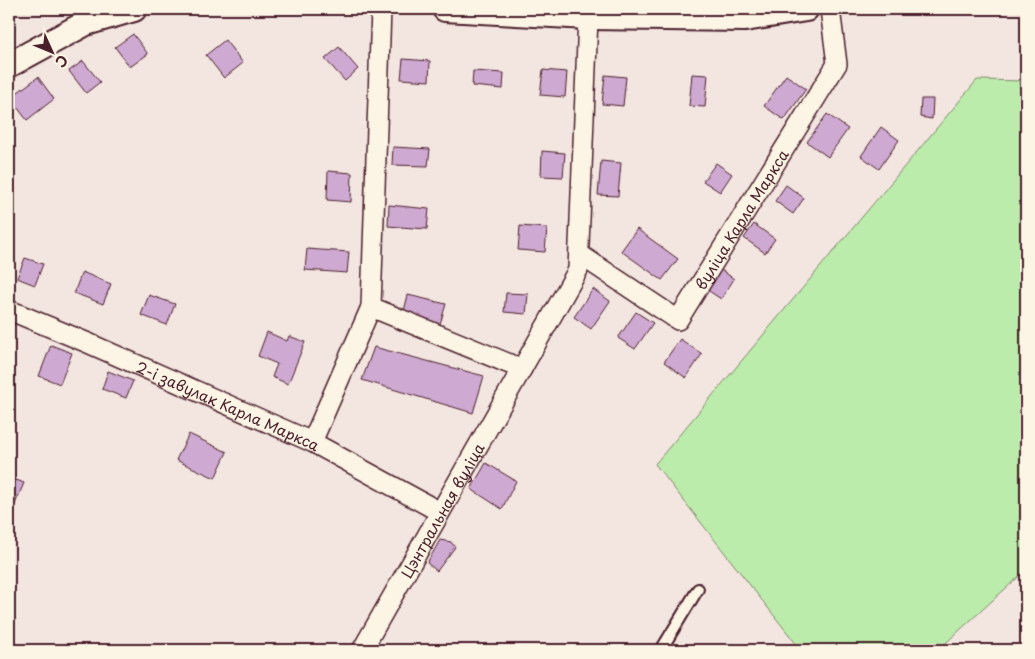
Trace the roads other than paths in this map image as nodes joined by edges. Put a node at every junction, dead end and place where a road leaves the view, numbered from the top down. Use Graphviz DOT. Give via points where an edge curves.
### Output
graph roads {
  1 [pos="134,9"];
  2 [pos="381,9"];
  3 [pos="445,9"];
  4 [pos="806,9"];
  5 [pos="830,9"];
  6 [pos="588,17"];
  7 [pos="9,65"];
  8 [pos="579,254"];
  9 [pos="371,307"];
  10 [pos="9,310"];
  11 [pos="522,369"];
  12 [pos="312,442"];
  13 [pos="440,512"];
  14 [pos="698,589"];
  15 [pos="362,650"];
  16 [pos="661,650"];
  1 -- 7 [label="street" via="86,23"];
  2 -- 9 [label="street"];
  3 -- 6 [label="street"];
  4 -- 6 [label="street" via="744,18"];
  5 -- 8 [label="street, вуліца Карла Маркса" via="837,64 678,320"];
  6 -- 8 [label="street, Цэнтральная вуліца"];
  8 -- 11 [label="street, Цэнтральная вуліца" via="578,270"];
  9 -- 11 [label="street"];
  9 -- 12 [label="street"];
  10 -- 12 [label="street, 2-і завулак Карла Маркса"];
  11 -- 13 [label="street, Цэнтральная вуліца"];
  12 -- 13 [label="street, 2-і завулак Карла Маркса"];
  13 -- 15 [label="street, Цэнтральная вуліца"];
  14 -- 16 [label="lane"];
}
